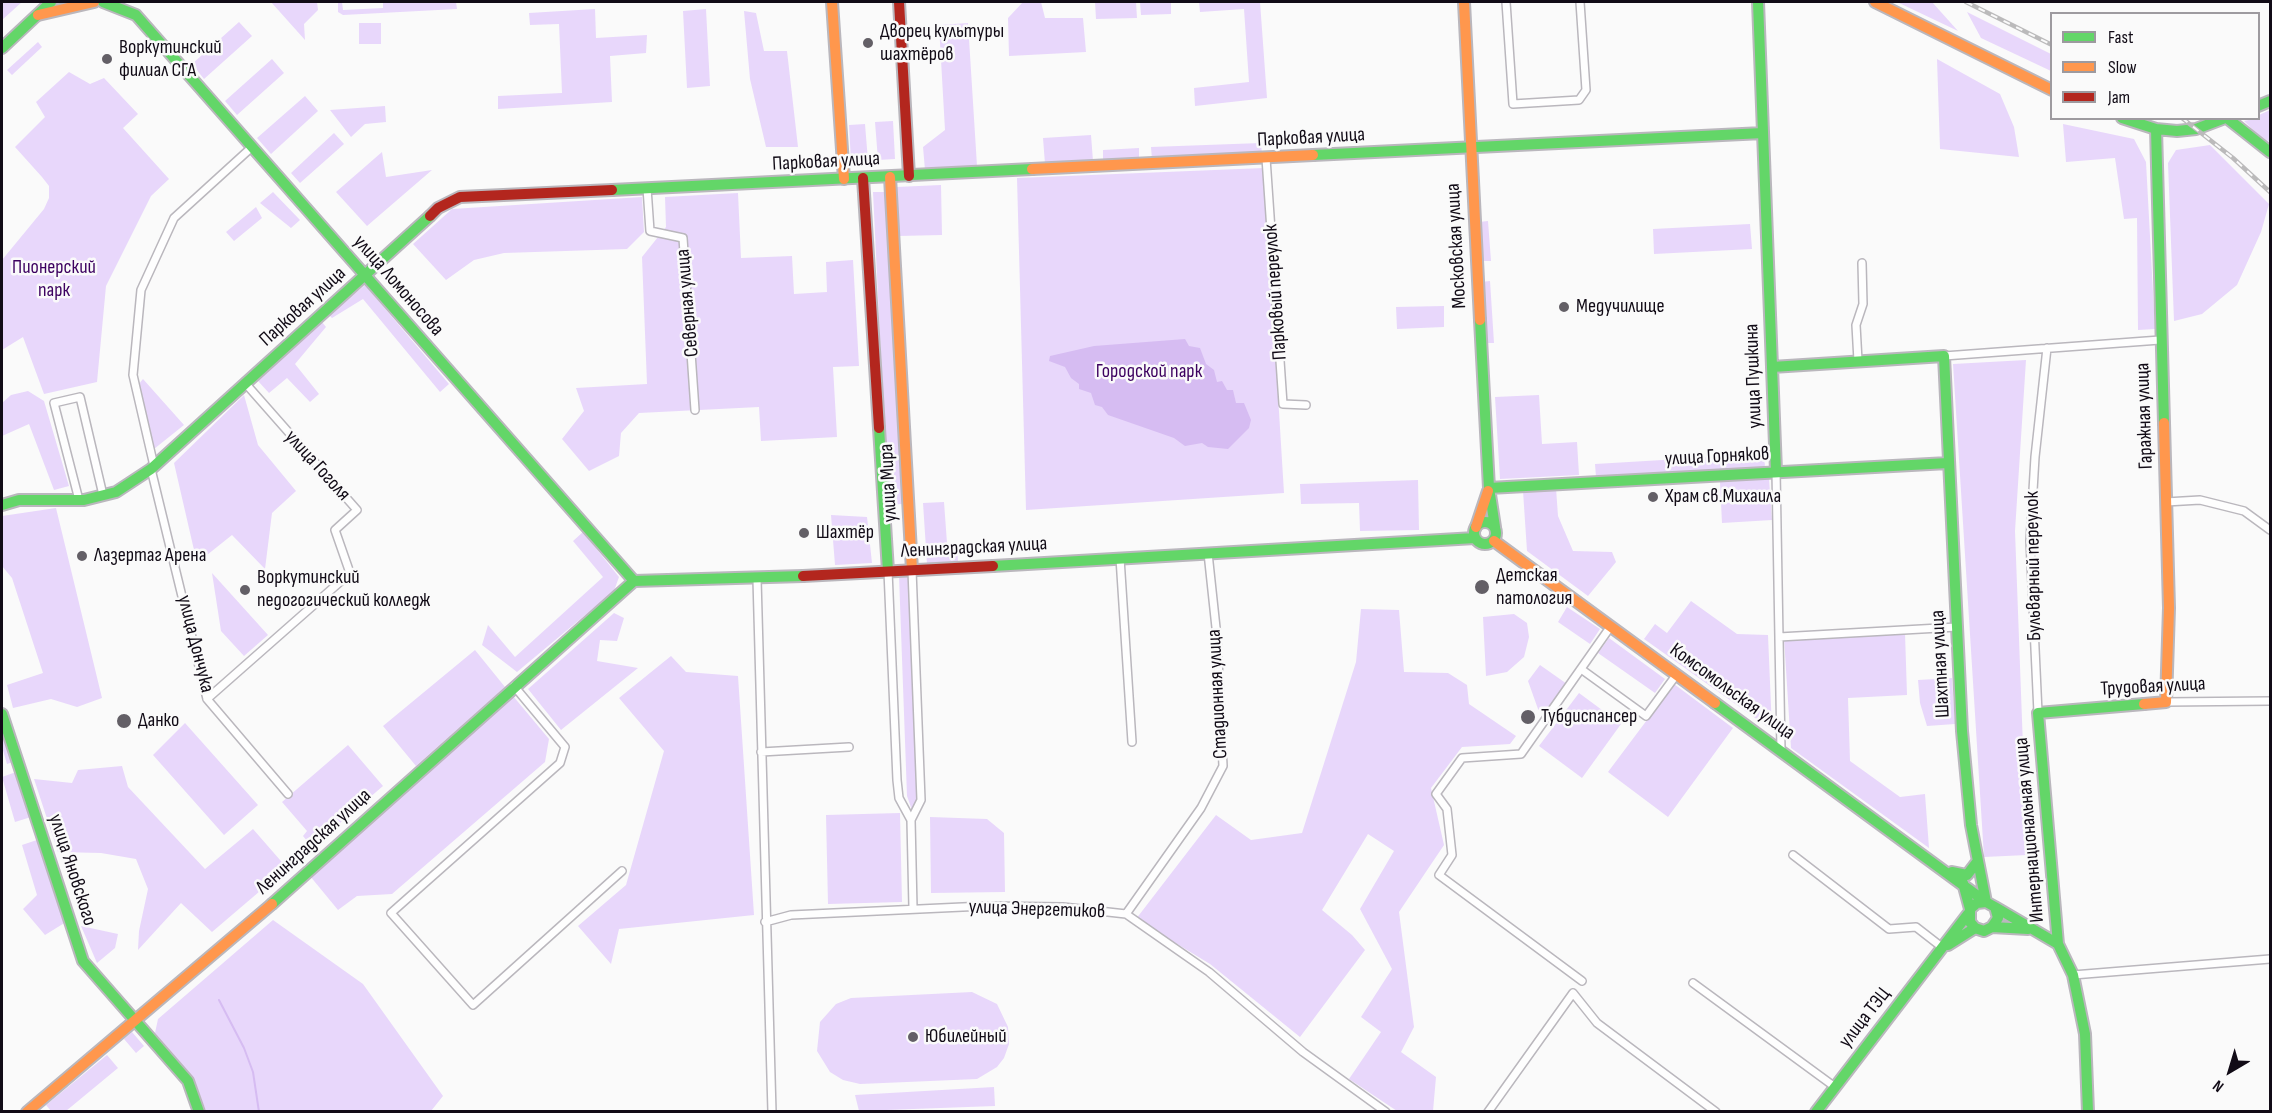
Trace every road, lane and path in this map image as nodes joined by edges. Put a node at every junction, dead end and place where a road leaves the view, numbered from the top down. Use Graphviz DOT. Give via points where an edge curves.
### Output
graph roads {
  1 [pos="51,2"];
  2 [pos="94,2"];
  3 [pos="103,2"];
  4 [pos="132,2"];
  5 [pos="832,2"];
  6 [pos="898,2"];
  7 [pos="1464,2"];
  8 [pos="1506,2"];
  9 [pos="1580,2"];
  10 [pos="1758,2"];
  11 [pos="1875,2"];
  12 [pos="38,15"];
  13 [pos="136,15"];
  14 [pos="2,48"];
  15 [pos="2050,89"];
  16 [pos="2128,120"];
  17 [pos="2220,120"];
  18 [pos="2229,120"];
  19 [pos="2156,129"];
  20 [pos="1763,133"];
  21 [pos="252,147"];
  22 [pos="1470,148"];
  23 [pos="2271,152"];
  24 [pos="1266,158"];
  25 [pos="909,176"];
  26 [pos="890,177"];
  27 [pos="863,178"];
  28 [pos="844,179"];
  29 [pos="647,188"];
  30 [pos="1862,263"];
  31 [pos="364,275"];
  32 [pos="2160,340"];
  33 [pos="2047,348"];
  34 [pos="1944,356"];
  35 [pos="1858,361"];
  36 [pos="1772,367"];
  37 [pos="246,384"];
  38 [pos="1306,405"];
  39 [pos="695,410"];
  40 [pos="1948,463"];
  41 [pos="152,468"];
  42 [pos="1776,471"];
  43 [pos="1490,488"];
  44 [pos="103,495"];
  45 [pos="79,500"];
  46 [pos="2166,502"];
  47 [pos="2,505"];
  48 [pos="1495,527"];
  49 [pos="2271,530"];
  50 [pos="1475,532"];
  51 [pos="1494,541"];
  52 [pos="1208,553"];
  53 [pos="1120,558"];
  54 [pos="912,570"];
  55 [pos="888,572"];
  56 [pos="757,579"];
  57 [pos="634,581"];
  58 [pos="1611,626"];
  59 [pos="1957,627"];
  60 [pos="1779,637"];
  61 [pos="1581,669"];
  62 [pos="1677,674"];
  63 [pos="514,686"];
  64 [pos="207,699"];
  65 [pos="2271,701"];
  66 [pos="2166,702"];
  67 [pos="2038,713"];
  68 [pos="2,714"];
  69 [pos="1132,742"];
  70 [pos="849,747"];
  71 [pos="1781,750"];
  72 [pos="761,752"];
  73 [pos="288,794"];
  74 [pos="911,820"];
  75 [pos="1793,855"];
  76 [pos="1977,862"];
  77 [pos="621,871"];
  78 [pos="1948,872"];
  79 [pos="1963,882"];
  80 [pos="1990,904"];
  81 [pos="913,908"];
  82 [pos="1969,912"];
  83 [pos="1126,914"];
  84 [pos="765,922"];
  85 [pos="1992,927"];
  86 [pos="1975,928"];
  87 [pos="2031,929"];
  88 [pos="2058,944"];
  89 [pos="1943,948"];
  90 [pos="2271,959"];
  91 [pos="2073,975"];
  92 [pos="1582,981"];
  93 [pos="1693,983"];
  94 [pos="136,1022"];
  95 [pos="1835,1087"];
  96 [pos="27,1112"];
  97 [pos="199,1112"];
  98 [pos="772,1112"];
  99 [pos="1386,1112"];
  100 [pos="1488,1112"];
  101 [pos="1716,1112"];
  102 [pos="1816,1112"];
  103 [pos="2088,1112"];
  1 -- 12 [label="street"];
  2 -- 12 [label="street"];
  3 -- 13 [label="street, улица Ломоносова"];
  4 -- 13 [label="street, улица Ломоносова"];
  5 -- 28 [label="street"];
  6 -- 25 [label="street"];
  7 -- 22 [label="street, Московская улица"];
  8 -- 9 [label="street" via="1513,104 1579,100 1586,90"];
  10 -- 20 [label="street, улица Пушкина"];
  11 -- 15 [label="street"];
  12 -- 14 [label="street"];
  13 -- 21 [label="street, улица Ломоносова"];
  16 -- 19 [label="street"];
  17 -- 19 [label="street" via="2187,131"];
  18 -- 23 [label="street"];
  19 -- 32 [label="street, Гаражная улица"];
  20 -- 22 [label="street, Парковая улица"];
  20 -- 36 [label="street, улица Пушкина"];
  21 -- 31 [label="street, улица Ломоносова"];
  21 -- 41 [label="street, улица Дончука" via="174,218 141,290 133,375"];
  22 -- 24 [label="street, Парковая улица"];
  22 -- 43 [label="street, Московская улица"];
  24 -- 25 [label="street, Парковая улица"];
  24 -- 38 [label="street, Парковый переулок" via="1283,404"];
  25 -- 26 [label="street, Парковая улица"];
  26 -- 27 [label="street, Парковая улица"];
  26 -- 54 [label="street, улица Мира"];
  27 -- 28 [label="street, Парковая улица"];
  27 -- 55 [label="street, улица Мира"];
  28 -- 29 [label="street, Парковая улица"];
  29 -- 31 [label="street, Парковая улица" via="460,197 438,208"];
  29 -- 39 [label="street, Северная улица" via="650,231 683,238"];
  30 -- 35 [label="street" via="1863,304 1856,325"];
  31 -- 37 [label="street, Парковая улица"];
  31 -- 57 [label="street, улица Ломоносова"];
  32 -- 33 [label="street"];
  32 -- 46 [label="street, Гаражная улица"];
  33 -- 34 [label="street"];
  33 -- 67 [label="street, Бульварный переулок" via="2034,457 2030,541"];
  34 -- 35 [label="street"];
  34 -- 40 [label="street, Шахтная улица"];
  35 -- 36 [label="street"];
  36 -- 42 [label="street, улица Пушкина"];
  37 -- 41 [label="street, Парковая улица"];
  37 -- 64 [label="street, улица Гоголя" via="357,510 335,530 350,573"];
  40 -- 42 [label="street, улица Горняков"];
  40 -- 59 [label="street, Шахтная улица"];
  41 -- 44 [label="street, Парковая улица" via="116,492"];
  41 -- 64 [label="street, улица Дончука"];
  42 -- 43 [label="street, улица Горняков"];
  42 -- 60 [label="street, улица Пушкина"];
  43 -- 48 [label="street, Московская улица"];
  43 -- 50 [label="street, Московская улица"];
  44 -- 45 [label="street, Парковая улица"];
  44 -- 45 [label="street" via="80,397 54,403"];
  45 -- 47 [label="street, Парковая улица" via="19,500"];
  46 -- 49 [label="street" via="2200,500 2244,511"];
  46 -- 66 [label="street, Гаражная улица"];
  48 -- 50 [label="street" via="1487,522"];
  48 -- 51 [label="street"];
  50 -- 51 [label="street" via="1483,544"];
  50 -- 52 [label="street, Ленинградская улица"];
  51 -- 58 [label="street, Комсомольская улица"];
  52 -- 53 [label="street, Ленинградская улица"];
  52 -- 83 [label="street, Стадионная улица" via="1218,648 1223,766 1201,808"];
  53 -- 54 [label="street, Ленинградская улица"];
  53 -- 69 [label="street"];
  54 -- 55 [label="street, Ленинградская улица"];
  54 -- 74 [label="street, улица Мира" via="921,800"];
  55 -- 56 [label="street, Ленинградская улица"];
  55 -- 74 [label="street, улица Мира" via="897,780 899,798"];
  56 -- 57 [label="street, Ленинградская улица"];
  56 -- 72 [label="street"];
  57 -- 63 [label="street, Ленинградская улица"];
  58 -- 61 [label="street"];
  58 -- 62 [label="street, Комсомольская улица"];
  59 -- 60 [label="street"];
  59 -- 76 [label="street, Шахтная улица" via="1962,730"];
  60 -- 71 [label="street, улица Пушкина"];
  61 -- 62 [label="street" via="1646,716"];
  61 -- 92 [label="street" via="1521,754 1462,758 1436,794 1447,809 1452,855 1439,875"];
  62 -- 71 [label="street, Комсомольская улица"];
  63 -- 77 [label="street" via="565,747 560,763 391,913 473,1005"];
  63 -- 94 [label="street, Ленинградская улица"];
  64 -- 73 [label="street, улица Дончука"];
  65 -- 66 [label="street, Трудовая улица"];
  66 -- 67 [label="street, Трудовая улица"];
  67 -- 88 [label="street, Интернациональная улица"];
  68 -- 94 [label="street, улица Яновского" via="83,961"];
  70 -- 72 [label="street"];
  71 -- 78 [label="street, Комсомольская улица"];
  72 -- 84 [label="street"];
  74 -- 81 [label="street, улица Мира"];
  75 -- 89 [label="street" via="1889,929 1916,927"];
  76 -- 78 [label="street" via="1967,875"];
  76 -- 80 [label="street, Шахтная улица"];
  78 -- 79 [label="street, Комсомольская улица"];
  79 -- 80 [label="street, Комсомольская улица"];
  79 -- 82 [label="street"];
  80 -- 82 [label="street" via="1977,903"];
  80 -- 85 [label="street" via="1998,918"];
  80 -- 87 [label="street, Комсомольская улица"];
  81 -- 83 [label="street, улица Энергетиков" via="1063,907"];
  81 -- 84 [label="street, улица Энергетиков" via="791,915"];
  82 -- 86 [label="street"];
  82 -- 89 [label="street, улица ТЭЦ"];
  83 -- 99 [label="street, улица Энергетиков" via="1209,972 1303,1052"];
  84 -- 98 [label="street"];
  85 -- 86 [label="street" via="1984,931"];
  85 -- 87 [label="street"];
  86 -- 89 [label="street"];
  87 -- 88 [label="street"];
  88 -- 91 [label="street"];
  89 -- 95 [label="street, улица ТЭЦ"];
  90 -- 91 [label="street"];
  91 -- 103 [label="street" via="2085,1034"];
  93 -- 95 [label="street"];
  94 -- 96 [label="street, Ленинградская улица"];
  94 -- 97 [label="street, улица Яновского" via="189,1081"];
  95 -- 102 [label="street, улица ТЭЦ"];
  100 -- 101 [label="street" via="1573,993 1597,1023"];
}
